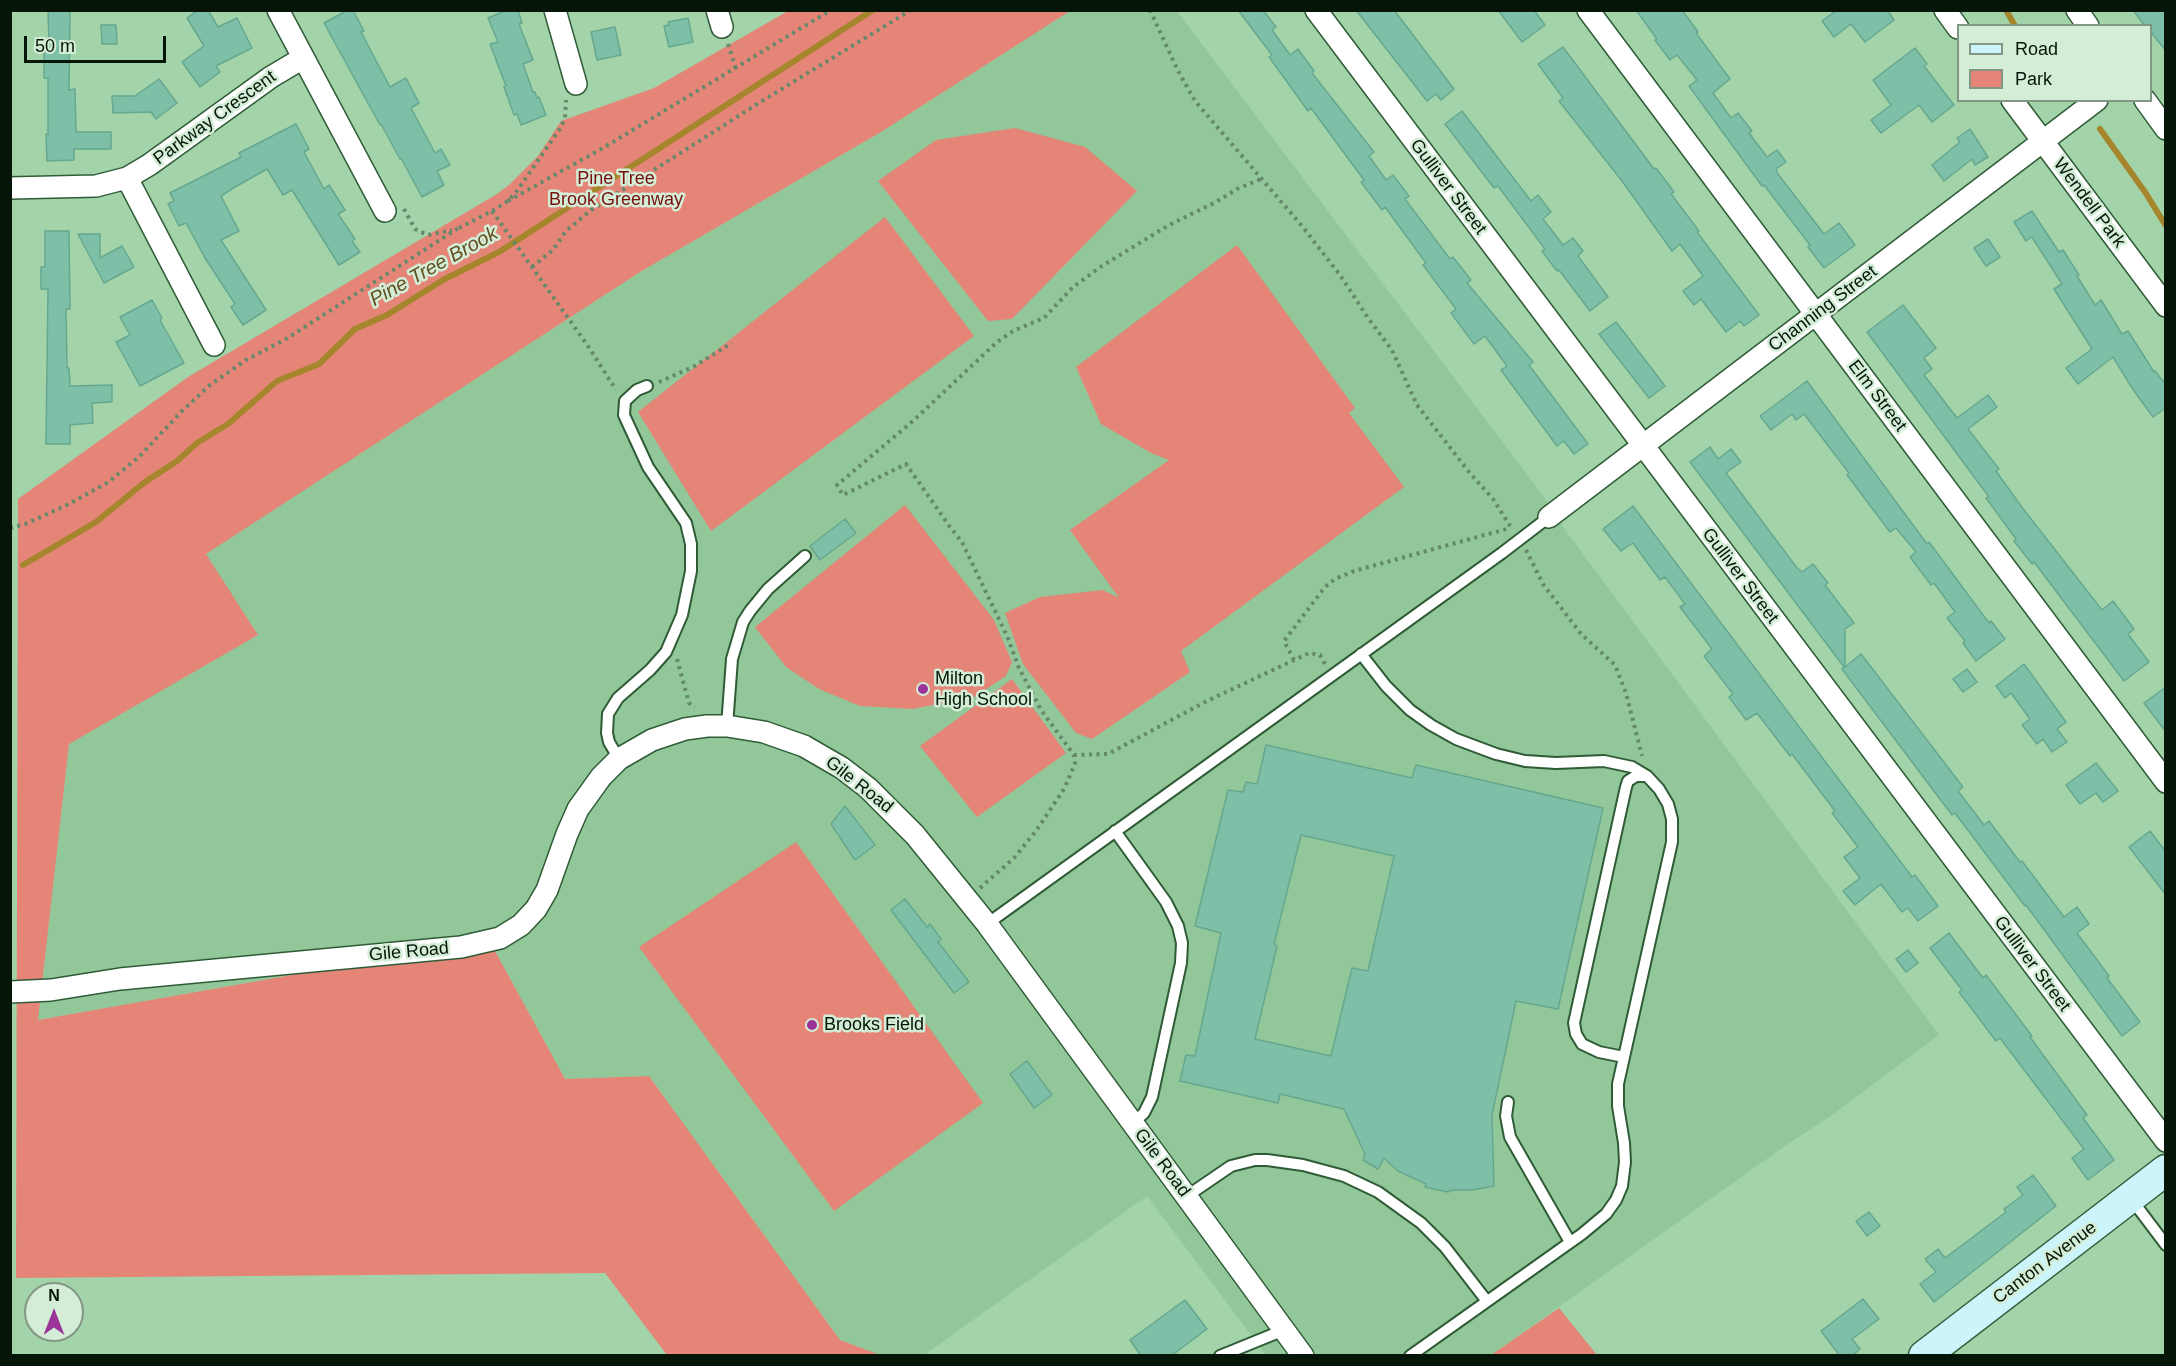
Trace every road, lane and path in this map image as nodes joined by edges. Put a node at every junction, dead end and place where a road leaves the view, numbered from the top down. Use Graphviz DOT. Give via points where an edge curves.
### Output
graph roads {
  1 [pos="278,10"];
  2 [pos="555,10"];
  3 [pos="831,10"];
  4 [pos="911,10"];
  5 [pos="1150,10"];
  6 [pos="1316,10"];
  7 [pos="1588,10"];
  8 [pos="1945,10"];
  9 [pos="2077,10"];
  10 [pos="720,19"];
  11 [pos="2087,24"];
  12 [pos="1957,25"];
  13 [pos="303,58"];
  14 [pos="736,69"];
  15 [pos="576,84"];
  16 [pos="2013,102"];
  17 [pos="2094,102"];
  18 [pos="2146,102"];
  19 [pos="2166,129"];
  20 [pos="2043,142"];
  21 [pos="127,178"];
  22 [pos="1261,179"];
  23 [pos="10,188"];
  24 [pos="508,201"];
  25 [pos="385,211"];
  26 [pos="492,211"];
  27 [pos="460,227"];
  28 [pos="532,267"];
  29 [pos="2166,306"];
  30 [pos="1815,315"];
  31 [pos="732,343"];
  32 [pos="214,345"];
  33 [pos="647,386"];
  34 [pos="625,400"];
  35 [pos="1642,446"];
  36 [pos="1549,517"];
  37 [pos="10,528"];
  38 [pos="1512,528"];
  39 [pos="1521,540"];
  40 [pos="805,556"];
  41 [pos="672,641"];
  42 [pos="1361,654"];
  43 [pos="1294,660"];
  44 [pos="1333,674"];
  45 [pos="727,726"];
  46 [pos="1074,755"];
  47 [pos="619,759"];
  48 [pos="1644,762"];
  49 [pos="1647,776"];
  50 [pos="2166,782"];
  51 [pos="1115,831"];
  52 [pos="967,898"];
  53 [pos="987,924"];
  54 [pos="10,992"];
  55 [pos="1624,1057"];
  56 [pos="1508,1102"];
  57 [pos="1133,1123"];
  58 [pos="2166,1141"];
  59 [pos="2166,1170"];
  60 [pos="1187,1196"];
  61 [pos="2130,1198"];
  62 [pos="1570,1242"];
  63 [pos="2166,1245"];
  64 [pos="1486,1300"];
  65 [pos="1284,1330"];
  66 [pos="1924,1355"];
  67 [pos="1220,1356"];
  68 [pos="1303,1356"];
  69 [pos="1410,1356"];
  1 -- 13 [label="street"];
  2 -- 15 [label="street"];
  3 -- 14 [label="path"];
  4 -- 28 [label="path" via="591,210"];
  5 -- 22 [label="path" via="1195,100"];
  6 -- 35 [label="street, Gulliver Street"];
  7 -- 30 [label="street, Elm Street"];
  8 -- 12 [label="street"];
  9 -- 11 [label="street"];
  10 -- 14 [label="path"];
  13 -- 21 [label="street, Parkway Crescent"];
  13 -- 25 [label="street"];
  14 -- 24 [label="path"];
  15 -- 24 [label="path" via="563,88 567,108 561,128"];
  16 -- 20 [label="street, Wendell Park"];
  17 -- 20 [label="street, Channing Street"];
  18 -- 19 [label="street"];
  20 -- 29 [label="street, Wendell Park"];
  20 -- 30 [label="street, Channing Street"];
  21 -- 23 [label="street, Parkway Crescent" via="96,186"];
  21 -- 32 [label="street"];
  22 -- 38 [label="path" via="1340,275 1392,350 1417,405"];
  22 -- 46 [label="path" via="1137,243 1073,287 1044,318 991,347 913,421 837,485 843,495 906,464 962,542 1018,668 1041,710"];
  24 -- 26 [label="path"];
  25 -- 27 [label="path" via="401,202 415,228 428,235"];
  26 -- 27 [label="path"];
  26 -- 28 [label="path"];
  27 -- 37 [label="path" via="219,378 107,483 65,506"];
  28 -- 34 [label="path"];
  30 -- 35 [label="street, Channing Street"];
  30 -- 50 [label="street, Elm Street"];
  31 -- 33 [label="path" via="693,367"];
  33 -- 34 [label="lane"];
  34 -- 41 [label="lane" via="624,415 640,452 690,533 691,571"];
  35 -- 36 [label="street, Channing Street"];
  35 -- 58 [label="street, Gulliver Street"];
  36 -- 39 [label="lane"];
  38 -- 39 [label="path"];
  38 -- 43 [label="path" via="1335,579 1284,641"];
  39 -- 42 [label="lane"];
  39 -- 48 [label="path" via="1559,606 1581,634 1615,665"];
  40 -- 45 [label="lane" via="768,589 743,622 732,659"];
  41 -- 45 [label="path" via="689,703"];
  41 -- 47 [label="lane" via="659,661 618,698 608,714 609,742"];
  42 -- 44 [label="lane"];
  42 -- 49 [label="lane" via="1410,710 1470,746 1533,762 1614,762"];
  43 -- 44 [label="path" via="1310,653 1320,655"];
  43 -- 46 [label="path" via="1108,754"];
  44 -- 51 [label="lane"];
  45 -- 47 [label="street, Gile Road" via="663,735"];
  45 -- 52 [label="street, Gile Road" via="790,741 855,777 903,822"];
  46 -- 52 [label="path" via="1075,764 1064,789 1036,831 1014,858"];
  47 -- 54 [label="street, Gile Road" via="578,809 536,909 521,925 500,938 461,947"];
  49 -- 55 [label="lane" via="1668,804 1673,835"];
  49 -- 55 [label="lane" via="1636,776 1626,787 1574,1023 1578,1040 1587,1047"];
  51 -- 53 [label="lane"];
  51 -- 57 [label="lane" via="1166,902 1182,943 1152,1097"];
  52 -- 53 [label="street, Gile Road"];
  53 -- 57 [label="street, Gile Road"];
  55 -- 62 [label="lane" via="1617,1098 1625,1152 1620,1193 1606,1214"];
  56 -- 62 [label="lane" via="1510,1137"];
  57 -- 60 [label="street, Gile Road"];
  59 -- 61 [label="main road, Canton Avenue"];
  60 -- 64 [label="lane" via="1231,1166 1255,1161 1303,1165 1344,1176 1378,1192 1421,1223"];
  60 -- 65 [label="street, Gile Road"];
  61 -- 63 [label="lane"];
  61 -- 66 [label="main road, Canton Avenue"];
  62 -- 64 [label="lane"];
  64 -- 69 [label="lane"];
  65 -- 67 [label="lane"];
  65 -- 68 [label="street, Gile Road"];
}
